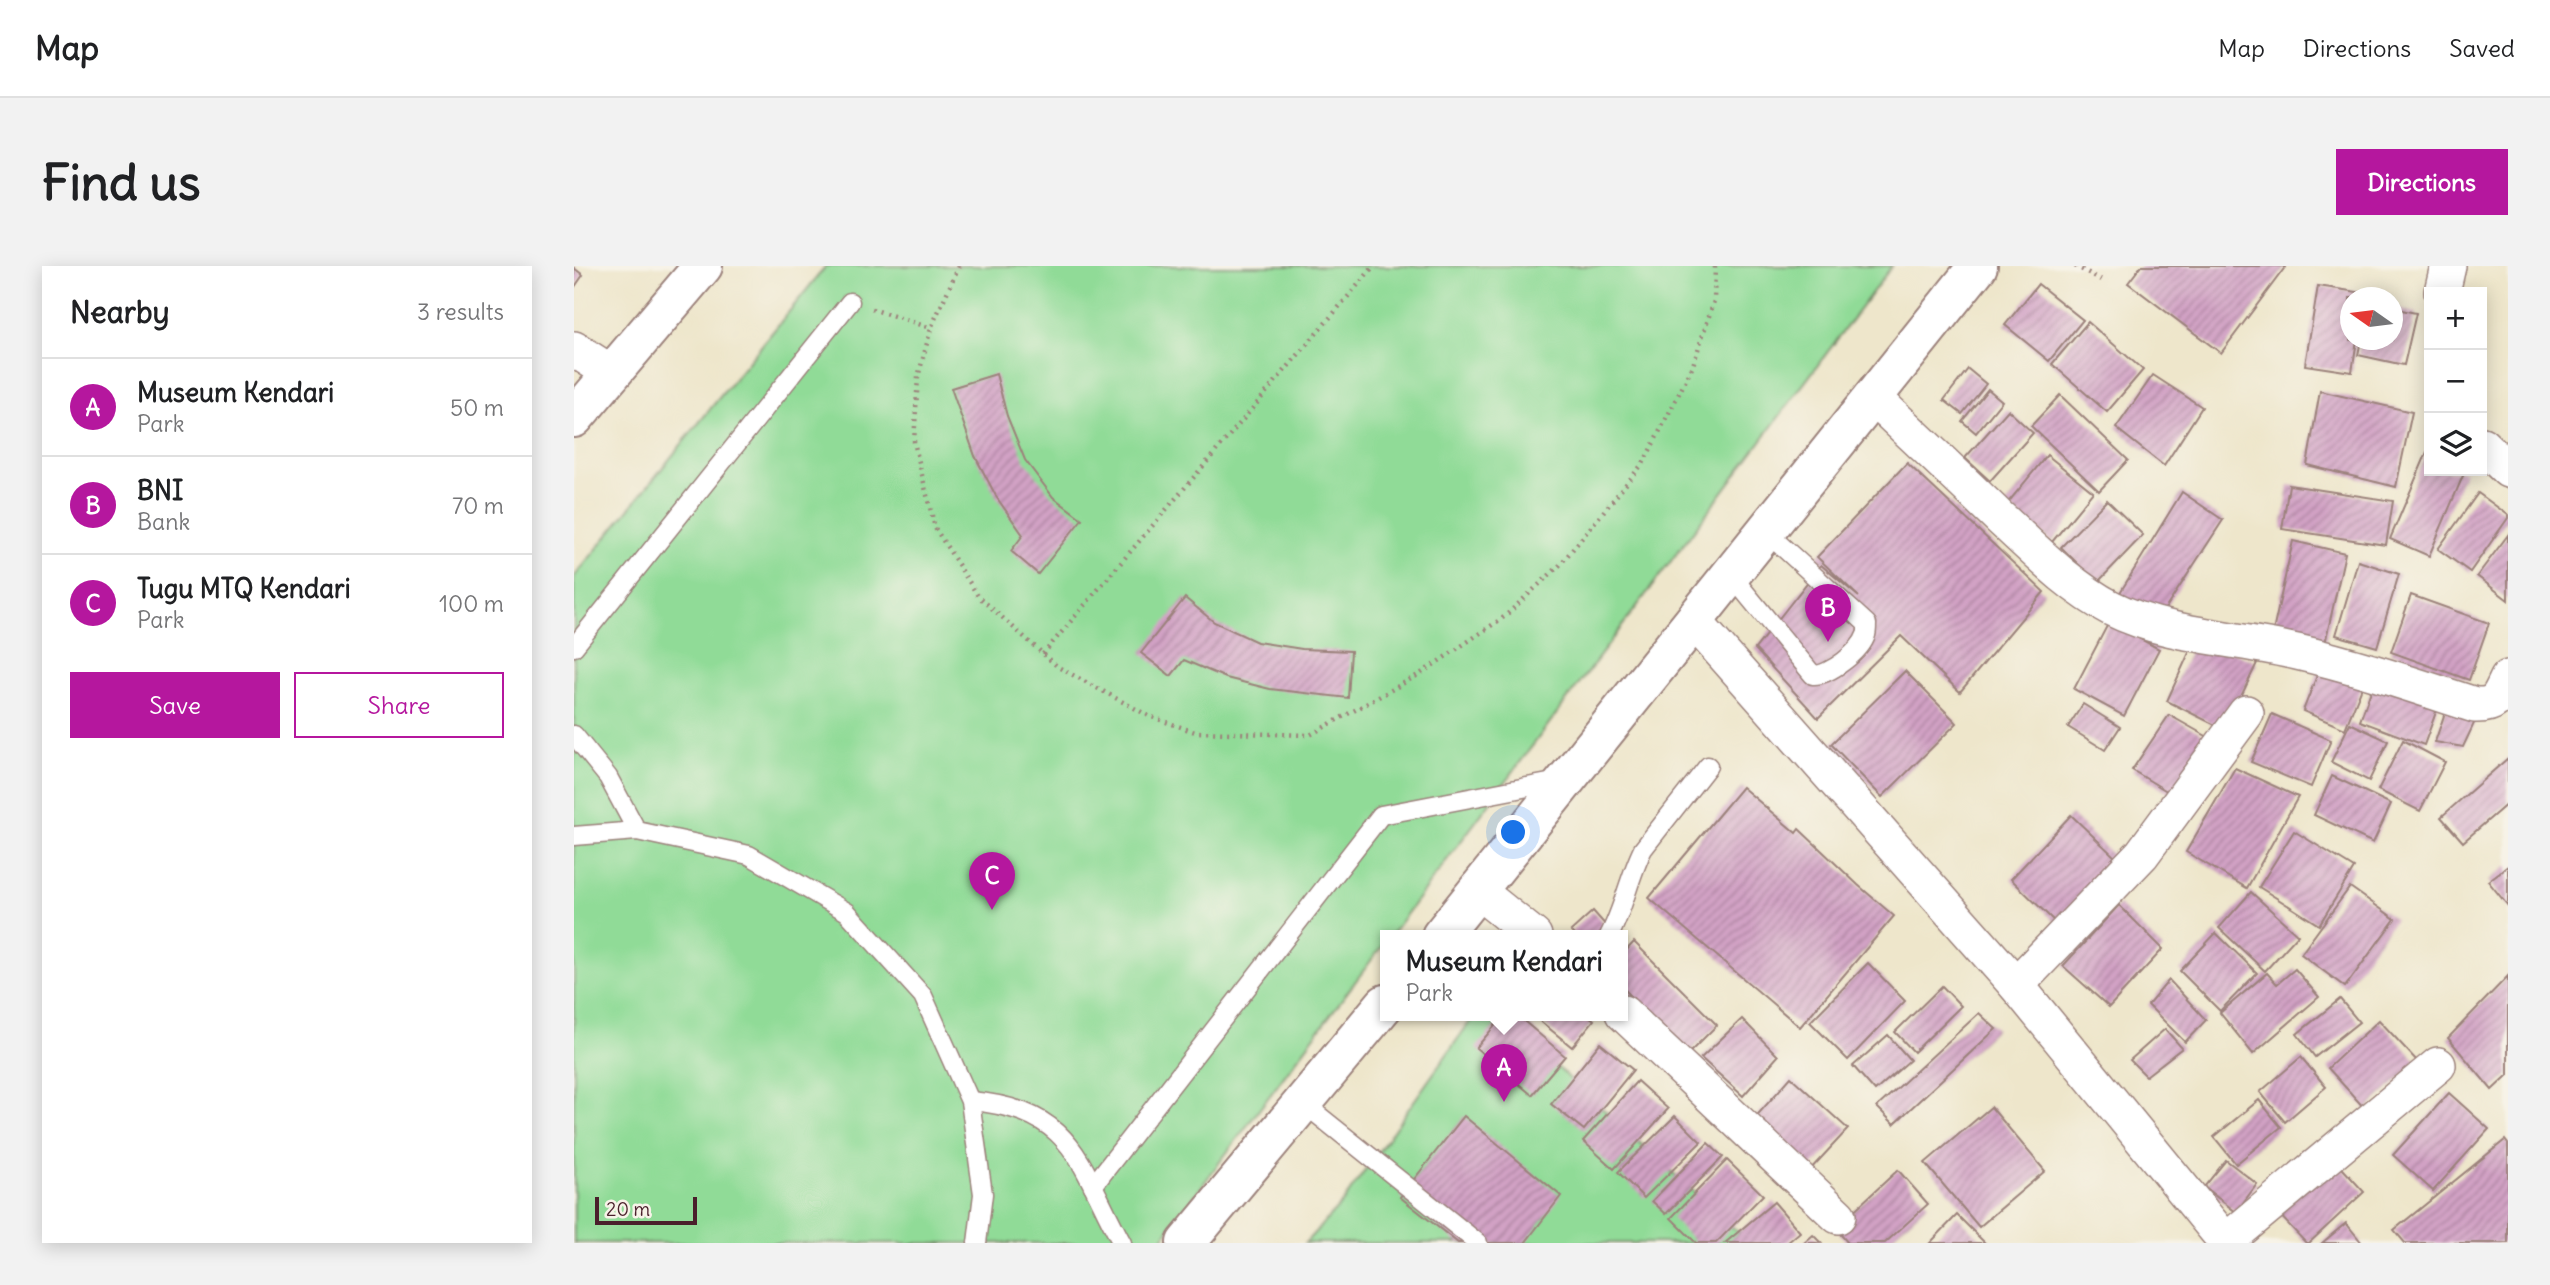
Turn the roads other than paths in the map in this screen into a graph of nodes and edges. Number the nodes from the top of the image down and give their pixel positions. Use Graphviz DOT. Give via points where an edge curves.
graph roads {
  1 [pos="1978,266"];
  2 [pos="2448,266"];
  3 [pos="701,267"];
  4 [pos="2443,287"];
  5 [pos="850,302"];
  6 [pos="574,348"];
  7 [pos="612,374"];
  8 [pos="1873,397"];
  9 [pos="574,418"];
  10 [pos="2487,450"];
  11 [pos="2508,470"];
  12 [pos="1765,531"];
  13 [pos="1730,574"];
  14 [pos="1693,620"];
  15 [pos="574,647"];
  16 [pos="2508,678"];
  17 [pos="2246,713"];
  18 [pos="574,735"];
  19 [pos="1708,766"];
  20 [pos="1567,780"];
  21 [pos="638,831"];
  22 [pos="574,836"];
  23 [pos="1478,891"];
  24 [pos="1446,930"];
  25 [pos="1527,930"];
  26 [pos="1612,930"];
  27 [pos="2016,985"];
  28 [pos="1380,1010"];
  29 [pos="1628,1018"];
  30 [pos="2438,1065"];
  31 [pos="970,1101"];
  32 [pos="1303,1103"];
  33 [pos="1093,1186"];
  34 [pos="1838,1216"];
  35 [pos="977,1243"];
  36 [pos="1122,1243"];
  37 [pos="1186,1243"];
  38 [pos="1478,1243"];
  39 [pos="2226,1243"];
  1 -- 8 [label="street"];
  2 -- 4 [label="street"];
  3 -- 7 [label="street"];
  5 -- 15 [label="lane"];
  6 -- 7 [label="street"];
  7 -- 9 [label="street"];
  8 -- 12 [label="street"];
  8 -- 16 [label="street" via="2037,552 2115,610 2198,634 2355,667 2475,705 2488,706 2498,698"];
  10 -- 11 [label="street"];
  12 -- 13 [label="street"];
  12 -- 13 [label="lane" via="1867,624 1867,635 1857,649 1829,673 1813,675"];
  13 -- 14 [label="street"];
  14 -- 20 [label="street"];
  14 -- 27 [label="street"];
  17 -- 27 [label="street" via="2142,854"];
  18 -- 21 [label="lane" via="608,777"];
  19 -- 26 [label="lane" via="1643,849"];
  20 -- 23 [label="street"];
  20 -- 33 [label="lane" via="1381,815"];
  21 -- 22 [label="lane"];
  21 -- 31 [label="lane" via="748,855 847,912 923,996"];
  23 -- 24 [label="street"];
  23 -- 25 [label="street"];
  27 -- 39 [label="street"];
  28 -- 32 [label="street"];
  29 -- 34 [label="street"];
  30 -- 39 [label="street"];
  31 -- 33 [label="lane" via="1011,1106 1047,1122 1080,1160"];
  31 -- 35 [label="lane" via="983,1194"];
  32 -- 37 [label="street"];
  32 -- 38 [label="lane"];
  33 -- 36 [label="lane"];
}
